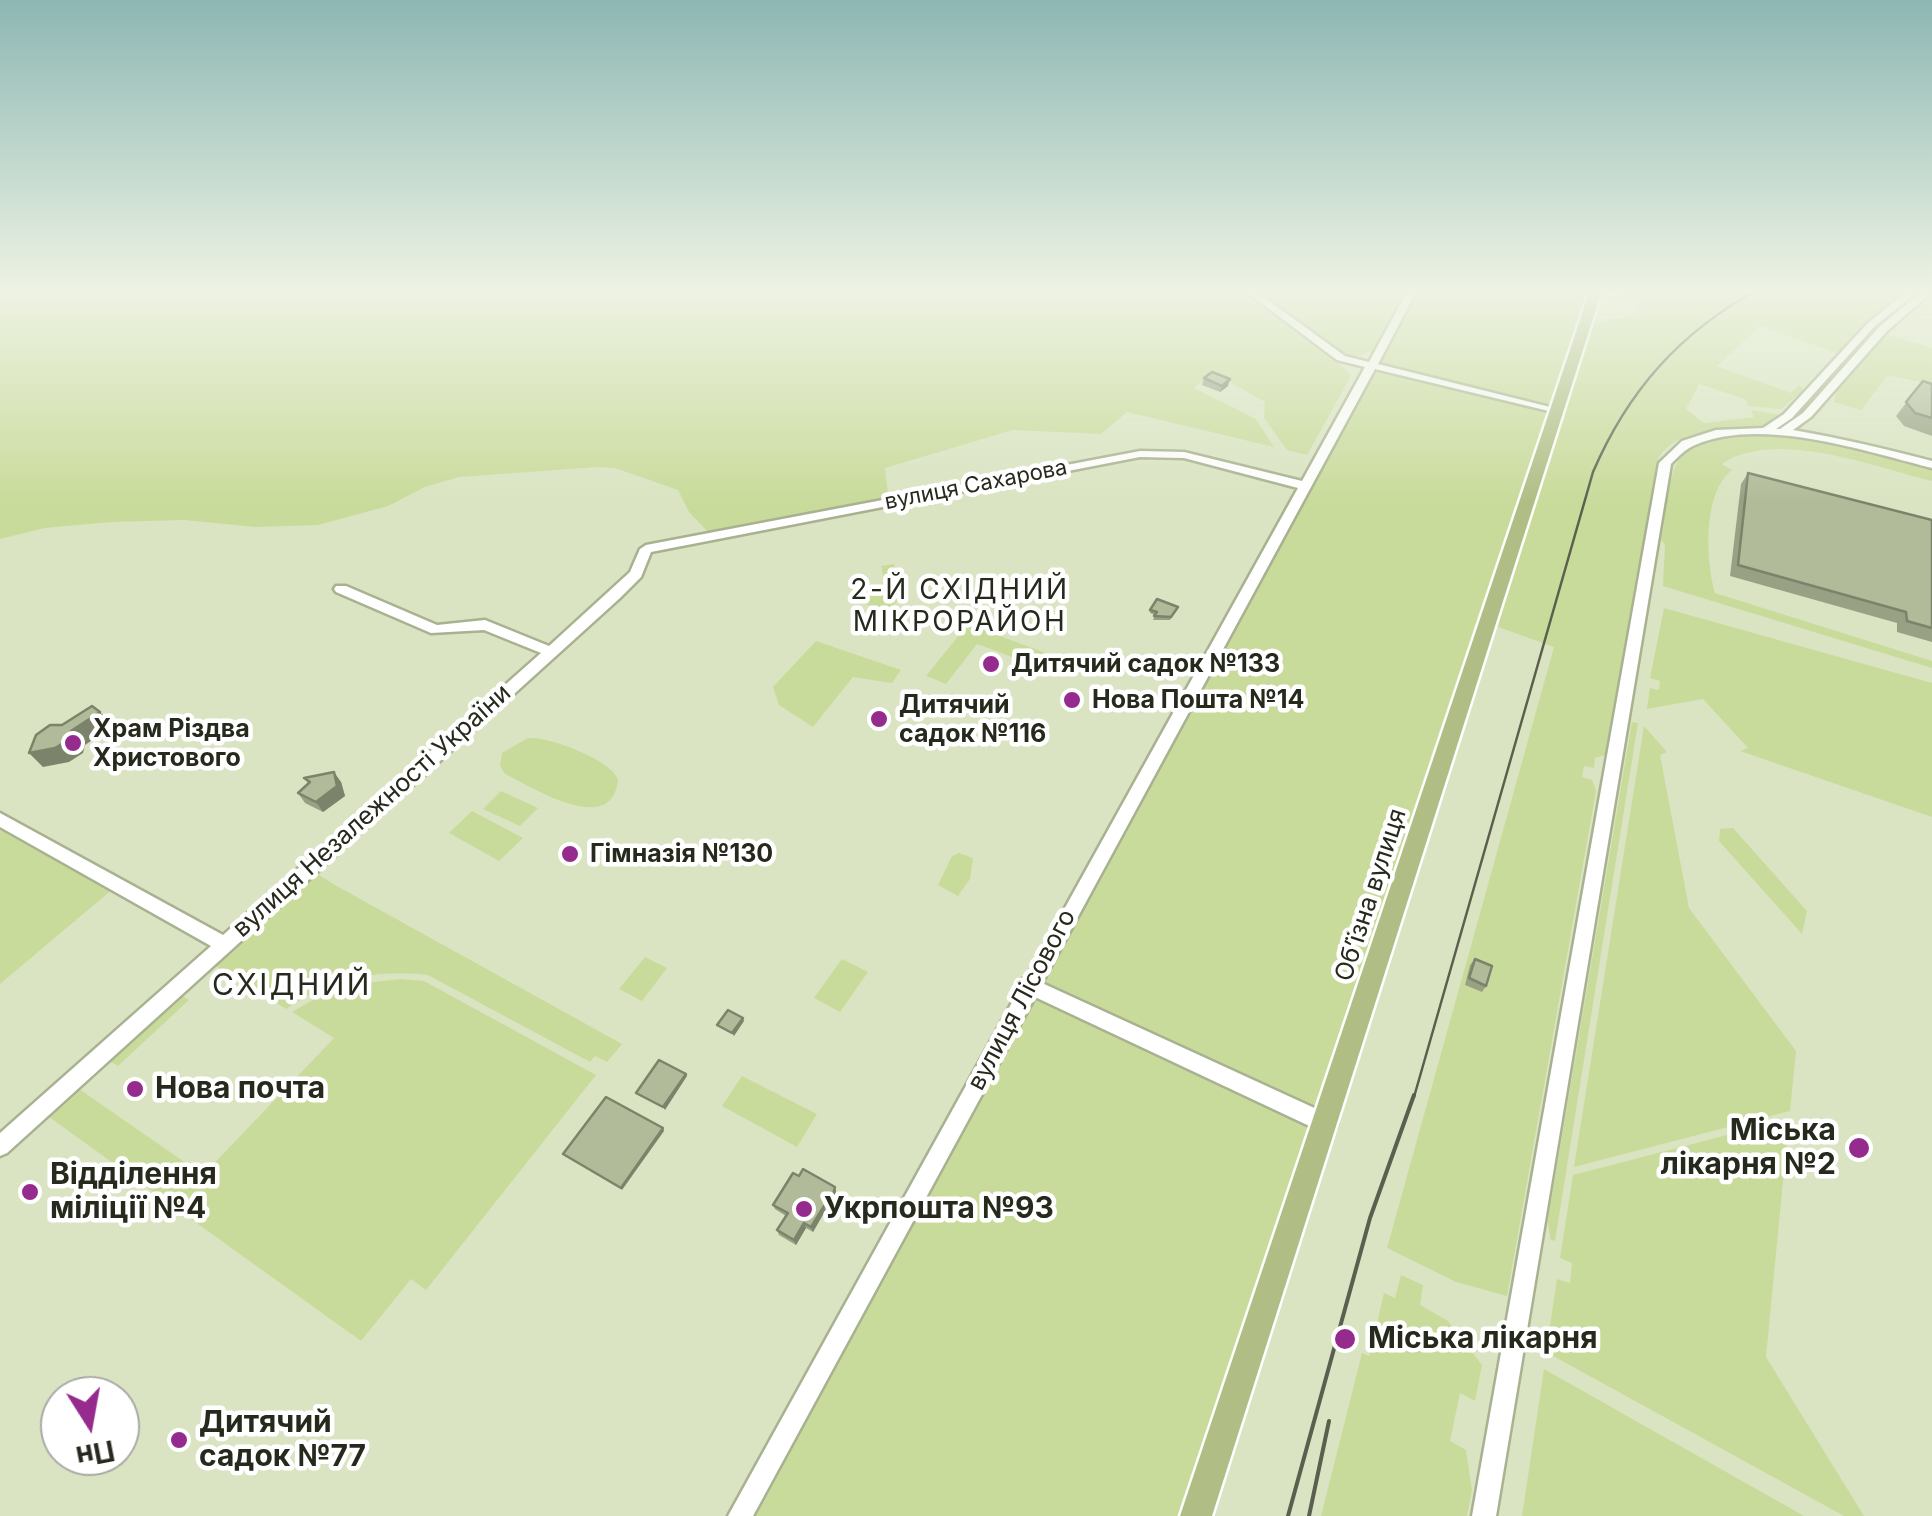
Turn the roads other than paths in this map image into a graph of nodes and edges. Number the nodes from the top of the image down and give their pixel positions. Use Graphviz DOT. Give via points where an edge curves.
graph roads {
  1 [pos="1357,361"];
  2 [pos="1377,361"];
  3 [pos="1573,361"];
  4 [pos="1843,361"];
  5 [pos="1850,361"];
  6 [pos="1374,367"];
  7 [pos="1557,410"];
  8 [pos="1807,415"];
  9 [pos="1776,431"];
  10 [pos="1835,440"];
  11 [pos="1932,465"];
  12 [pos="1306,486"];
  13 [pos="646,550"];
  14 [pos="340,589"];
  15 [pos="548,651"];
  16 [pos="0,819"];
  17 [pos="224,944"];
  18 [pos="1028,984"];
  19 [pos="1327,1124"];
  20 [pos="0,1146"];
  21 [pos="740,1516"];
  22 [pos="1196,1516"];
  23 [pos="1484,1516"];
  1 -- 6 [label="street"];
  2 -- 6 [label="street, вулиця Лісового"];
  3 -- 7 [label="main road, Обʼїзна вулиця"];
  4 -- 9 [label="street"];
  5 -- 8 [label="street"];
  6 -- 7 [label="street"];
  6 -- 12 [label="street, вулиця Лісового"];
  7 -- 19 [label="main road, Обʼїзна вулиця"];
  8 -- 9 [label="street"];
  8 -- 10 [label="street" via="1814,428"];
  9 -- 10 [label="street"];
  9 -- 23 [label="street" via="1694,441 1665,463"];
  10 -- 11 [label="street"];
  12 -- 13 [label="street, вулиця Сахарова" via="1184,455 1140,454"];
  12 -- 18 [label="street, вулиця Лісового"];
  13 -- 15 [label="street, вулиця Незалежності України" via="636,574"];
  14 -- 15 [label="street" via="436,630 486,626"];
  15 -- 17 [label="street, вулиця Незалежності України"];
  16 -- 17 [label="street"];
  17 -- 20 [label="street, вулиця Незалежності України"];
  18 -- 19 [label="street"];
  18 -- 21 [label="street, вулиця Лісового"];
  19 -- 22 [label="main road, Обʼїзна вулиця"];
}
